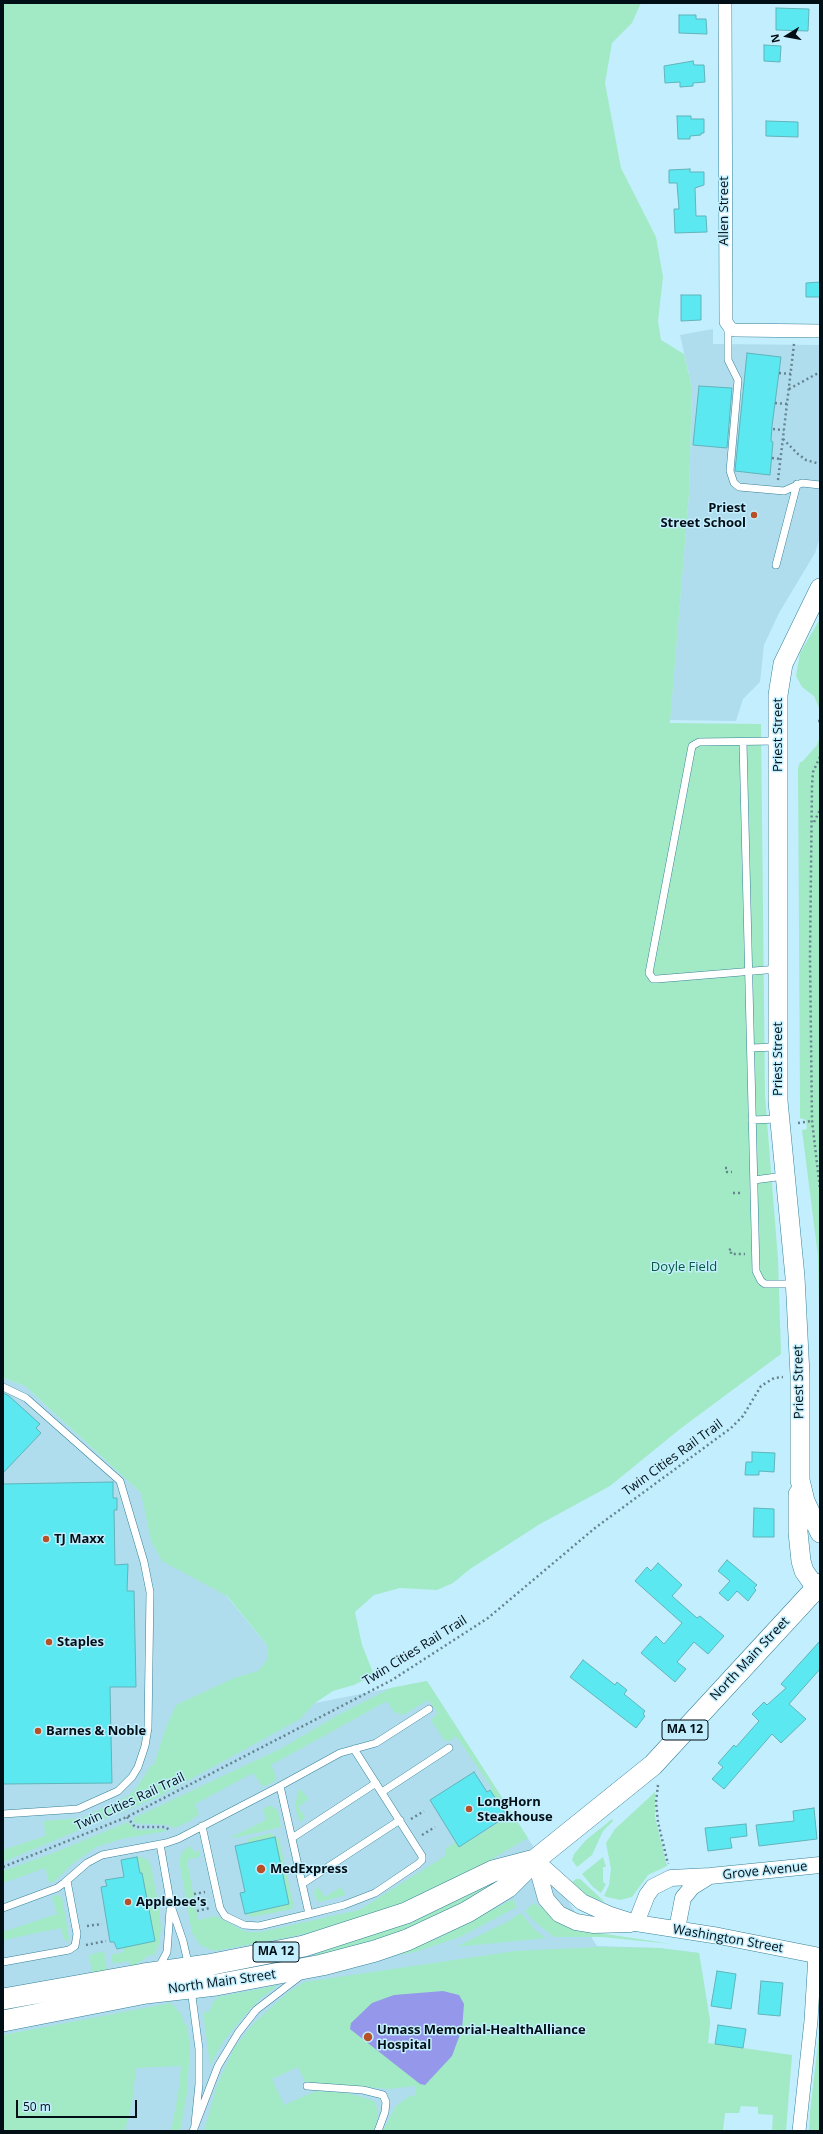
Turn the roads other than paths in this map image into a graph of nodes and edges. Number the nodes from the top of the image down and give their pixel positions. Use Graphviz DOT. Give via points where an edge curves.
graph roads {
  1 [pos="725,3"];
  2 [pos="728,326"];
  3 [pos="820,331"];
  4 [pos="797,484"];
  5 [pos="820,485"];
  6 [pos="776,566"];
  7 [pos="820,588"];
  8 [pos="778,741"];
  9 [pos="743,742"];
  10 [pos="778,969"];
  11 [pos="748,971"];
  12 [pos="778,1047"];
  13 [pos="750,1048"];
  14 [pos="780,1119"];
  15 [pos="752,1120"];
  16 [pos="785,1176"];
  17 [pos="754,1180"];
  18 [pos="796,1284"];
  19 [pos="3,1387"];
  20 [pos="800,1480"];
  21 [pos="820,1533"];
  22 [pos="818,1586"];
  23 [pos="429,1709"];
  24 [pos="449,1748"];
  25 [pos="354,1749"];
  26 [pos="376,1783"];
  27 [pos="280,1786"];
  28 [pos="382,1792"];
  29 [pos="3,1814"];
  30 [pos="402,1822"];
  31 [pos="202,1826"];
  32 [pos="292,1838"];
  33 [pos="160,1844"];
  34 [pos="535,1860"];
  35 [pos="820,1865"];
  36 [pos="710,1876"];
  37 [pos="67,1881"];
  38 [pos="302,1884"];
  39 [pos="170,1906"];
  40 [pos="3,1908"];
  41 [pos="309,1914"];
  42 [pos="636,1923"];
  43 [pos="677,1929"];
  44 [pos="818,1955"];
  45 [pos="3,1962"];
  46 [pos="322,1965"];
  47 [pos="152,1973"];
  48 [pos="190,1978"];
  49 [pos="3,1999"];
  50 [pos="3,2021"];
  51 [pos="307,2086"];
  52 [pos="194,2128"];
  53 [pos="378,2131"];
  54 [pos="799,2131"];
  1 -- 2 [label="street, Allen Street" via="725,317"];
  2 -- 3 [label="street" via="735,330"];
  2 -- 4 [label="lane" via="728,360 738,380 731,477 739,487 777,491 788,490"];
  4 -- 5 [label="lane"];
  4 -- 6 [label="lane"];
  7 -- 8 [label="main road, Priest Street" via="783,664 778,695"];
  8 -- 9 [label="lane"];
  8 -- 10 [label="main road, Priest Street"];
  9 -- 11 [label="lane"];
  9 -- 11 [label="lane" via="699,742 692,746 648,973 650,977 657,979"];
  10 -- 11 [label="lane"];
  10 -- 12 [label="main road, Priest Street"];
  11 -- 13 [label="lane"];
  12 -- 13 [label="lane"];
  12 -- 14 [label="main road, Priest Street"];
  13 -- 15 [label="lane"];
  14 -- 15 [label="lane"];
  14 -- 16 [label="main road, Priest Street"];
  15 -- 17 [label="lane"];
  16 -- 17 [label="lane"];
  16 -- 18 [label="main road, Priest Street"];
  17 -- 18 [label="lane" via="758,1276 765,1284"];
  18 -- 20 [label="main road, Priest Street" via="800,1375"];
  19 -- 29 [label="lane" via="26,1398 120,1481 148,1578 150,1639 148,1728 138,1767 124,1786 78,1809"];
  20 -- 21 [label="main road, Priest Street" via="808,1512"];
  20 -- 22 [label="main road" via="797,1510 799,1552 804,1571"];
  22 -- 34 [label="main road, North Main Street / MA 12" via="653,1765"];
  23 -- 25 [label="lane" via="376,1743"];
  24 -- 28 [label="lane"];
  25 -- 26 [label="lane"];
  25 -- 27 [label="lane" via="340,1753"];
  26 -- 28 [label="lane"];
  26 -- 32 [label="lane"];
  27 -- 31 [label="lane"];
  27 -- 32 [label="lane"];
  28 -- 30 [label="lane"];
  30 -- 38 [label="lane"];
  30 -- 41 [label="lane" via="422,1856 418,1864 362,1899"];
  31 -- 33 [label="lane"];
  31 -- 41 [label="lane" via="220,1908 225,1916 253,1927"];
  32 -- 38 [label="lane"];
  33 -- 37 [label="lane" via="102,1855 86,1863"];
  33 -- 39 [label="lane"];
  34 -- 42 [label="street, Washington Street" via="582,1902"];
  34 -- 42 [label="street, Washington Street" via="546,1900 559,1914 576,1922 594,1925"];
  34 -- 46 [label="main road, North Main Street / MA 12" via="508,1887 467,1912 407,1940"];
  34 -- 48 [label="main road, North Main Street / MA 12" via="493,1871 406,1913 337,1937"];
  35 -- 36 [label="street, Grove Avenue"];
  36 -- 42 [label="street, Grove Avenue" via="671,1878 661,1882 647,1895"];
  36 -- 43 [label="street, Grove Avenue" via="692,1887 683,1898"];
  37 -- 40 [label="lane" via="51,1891"];
  37 -- 45 [label="lane" via="78,1940 75,1947"];
  38 -- 41 [label="lane"];
  39 -- 47 [label="lane" via="167,1952 163,1962"];
  39 -- 48 [label="lane" via="183,1941"];
  42 -- 43 [label="street, Washington Street"];
  43 -- 44 [label="street, Washington Street"];
  44 -- 54 [label="street"];
  46 -- 48 [label="main road, North Main Street / MA 12" via="252,1979"];
  46 -- 52 [label="lane" via="295,1979 256,2010 218,2066"];
  47 -- 48 [label="main road, North Main Street / MA 12"];
  47 -- 49 [label="main road, North Main Street / MA 12"];
  48 -- 50 [label="main road, North Main Street / MA 12" via="146,1993"];
  48 -- 52 [label="lane" via="200,2050"];
  51 -- 53 [label="lane" via="356,2089 383,2095 386,2102 385,2112"];
}
